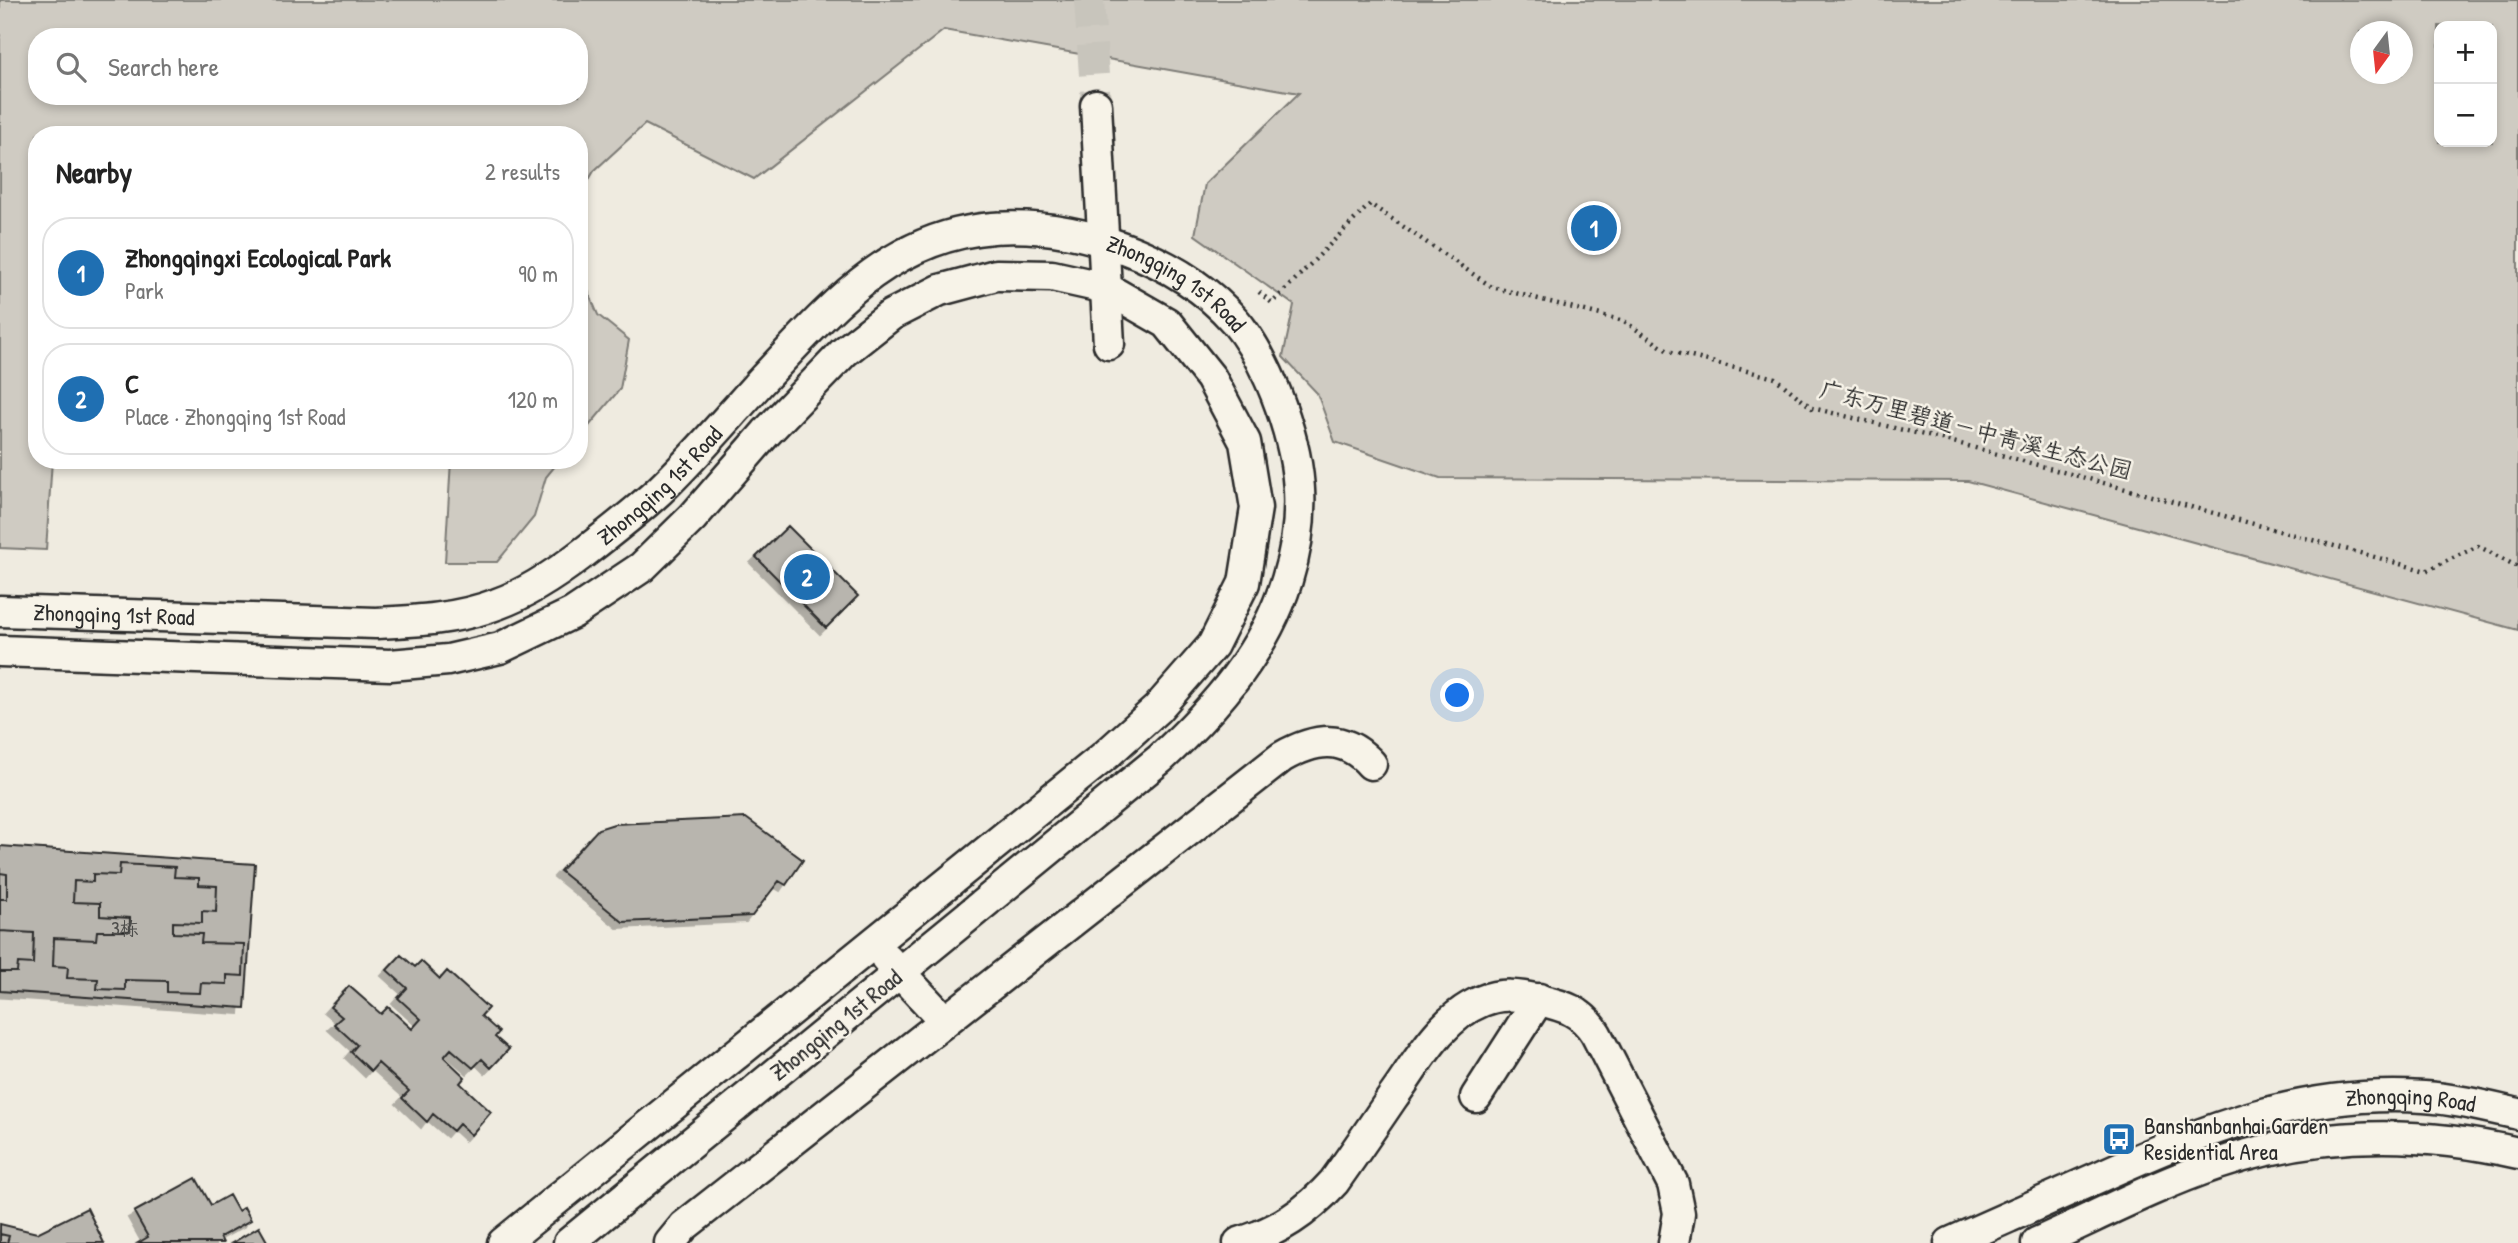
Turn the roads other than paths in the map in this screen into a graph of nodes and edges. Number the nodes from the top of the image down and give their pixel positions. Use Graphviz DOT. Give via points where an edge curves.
graph roads {
  1 [pos="1096,105"];
  2 [pos="1103,240"];
  3 [pos="1106,288"];
  4 [pos="1109,344"];
  5 [pos="0,611"];
  6 [pos="0,651"];
  7 [pos="1371,764"];
  8 [pos="873,943"];
  9 [pos="899,973"];
  10 [pos="1539,999"];
  11 [pos="945,1021"];
  12 [pos="1476,1097"];
  13 [pos="2518,1114"];
  14 [pos="2518,1153"];
  15 [pos="684,1237"];
  16 [pos="503,1243"];
  17 [pos="569,1243"];
  18 [pos="1239,1243"];
  19 [pos="1674,1243"];
  20 [pos="1950,1243"];
  21 [pos="2037,1243"];
  1 -- 2 [label="street"];
  2 -- 3 [label="street"];
  2 -- 5 [label="street, Zhongqing 1st Road" via="1049,230 994,228 943,236 896,258 849,290 660,490 551,577 497,604 437,620 376,623"];
  2 -- 9 [label="street, Zhongqing 1st Road" via="1152,260 1200,289 1235,322 1265,368 1292,439 1299,481 1298,530 1287,582 1262,638 1210,711 1133,782"];
  3 -- 4 [label="street"];
  3 -- 6 [label="street, Zhongqing 1st Road" via="1052,276 996,275 940,290 891,315 844,352 642,567 573,613 500,648 448,660 390,665"];
  3 -- 8 [label="street, Zhongqing 1st Road" via="1167,323 1211,378 1245,442 1256,508 1244,583 1213,645 1157,709"];
  7 -- 11 [label="street" via="1359,751 1328,741 1282,757"];
  8 -- 9 [label="street"];
  8 -- 16 [label="street, Zhongqing 1st Road"];
  9 -- 11 [label="street"];
  9 -- 17 [label="street, Zhongqing 1st Road"];
  10 -- 12 [label="street"];
  10 -- 18 [label="street" via="1503,995 1479,1002 1457,1016 1430,1044 1322,1196 1294,1220"];
  10 -- 19 [label="street" via="1579,1013 1596,1034 1673,1184 1679,1213"];
  11 -- 15 [label="street"];
  13 -- 20 [label="street, Zhongqing Road" via="2452,1100 2387,1096 2272,1111 2173,1144"];
  14 -- 21 [label="street, Zhongqing Road" via="2394,1136 2295,1144 2183,1177"];
}
